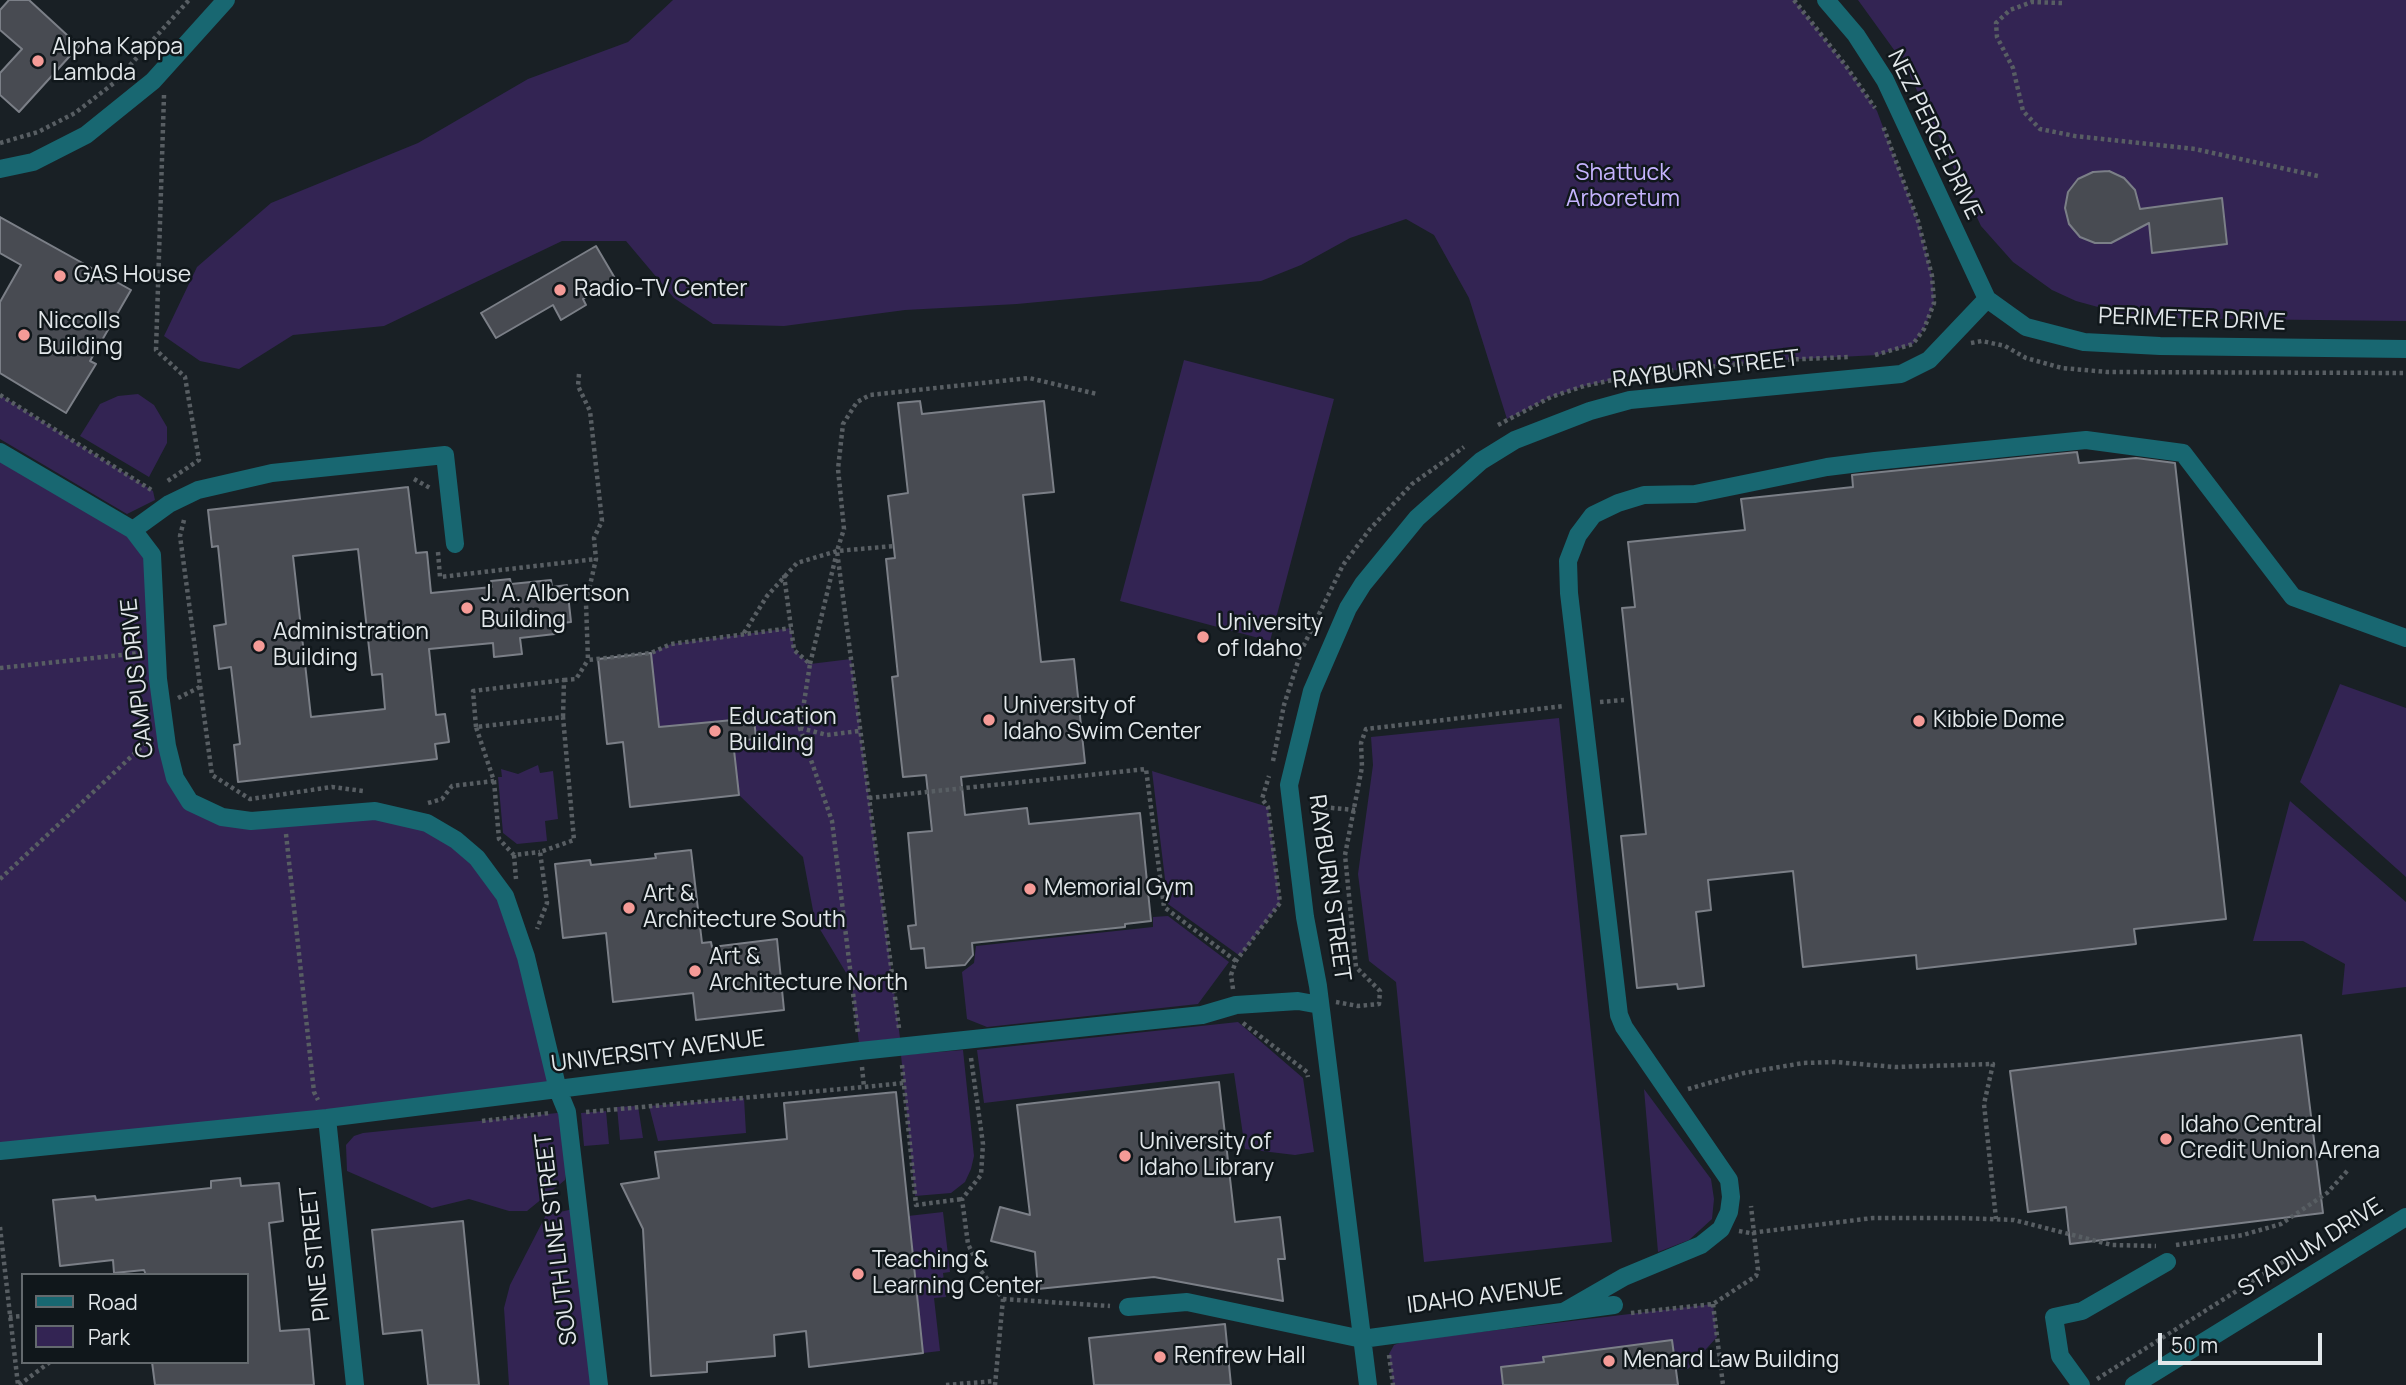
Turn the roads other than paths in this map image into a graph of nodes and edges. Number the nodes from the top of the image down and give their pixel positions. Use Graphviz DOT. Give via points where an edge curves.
graph roads {
  1 [pos="226,0"];
  2 [pos="1826,0"];
  3 [pos="0,169"];
  4 [pos="1987,299"];
  5 [pos="2406,349"];
  6 [pos="0,452"];
  7 [pos="133,530"];
  8 [pos="455,544"];
  9 [pos="2406,638"];
  10 [pos="1320,1004"];
  11 [pos="558,1090"];
  12 [pos="327,1118"];
  13 [pos="0,1151"];
  14 [pos="2406,1217"];
  15 [pos="2168,1251"];
  16 [pos="1614,1306"];
  17 [pos="1128,1307"];
  18 [pos="1565,1311"];
  19 [pos="1362,1339"];
  20 [pos="355,1385"];
  21 [pos="599,1385"];
  22 [pos="1368,1385"];
  23 [pos="2081,1385"];
  24 [pos="2134,1385"];
  1 -- 3 [label="street" via="153,80 86,135 33,162"];
  2 -- 4 [label="street, NEZ PERCE DRIVE" via="1885,80"];
  4 -- 5 [label="street, PERIMETER DRIVE" via="2026,327 2084,342"];
  4 -- 10 [label="street, RAYBURN STREET" via="1929,360 1911,370 1630,400 1590,411 1504,447 1446,489 1417,517 1348,608 1312,691 1289,785"];
  6 -- 7 [label="street, CAMPUS DRIVE"];
  7 -- 8 [label="street" via="198,490 272,473 445,455"];
  7 -- 11 [label="street, CAMPUS DRIVE" via="152,555 164,726 175,778 190,802 222,817 251,821 375,811 427,823 456,839 506,896 526,957"];
  9 -- 18 [label="street" via="2293,597 2183,453 2086,440 1827,467 1695,494 1644,495 1593,516 1568,561 1619,1015 1729,1180 1729,1212 1721,1229 1701,1245 1624,1277"];
  10 -- 11 [label="street, UNIVERSITY AVENUE" via="1236,1005 1202,1016 900,1043"];
  10 -- 19 [label="street, RAYBURN STREET"];
  11 -- 12 [label="street, UNIVERSITY AVENUE"];
  11 -- 21 [label="street, SOUTH LINE STREET" via="567,1112"];
  12 -- 13 [label="street, UNIVERSITY AVENUE"];
  12 -- 20 [label="street, PINE STREET"];
  14 -- 24 [label="street, STADIUM DRIVE"];
  15 -- 23 [label="street" via="2082,1311 2054,1317 2060,1356"];
  16 -- 18 [label="street, IDAHO AVENUE"];
  17 -- 19 [label="street" via="1187,1301"];
  18 -- 19 [label="street, IDAHO AVENUE"];
  19 -- 22 [label="street, RAYBURN STREET"];
}
